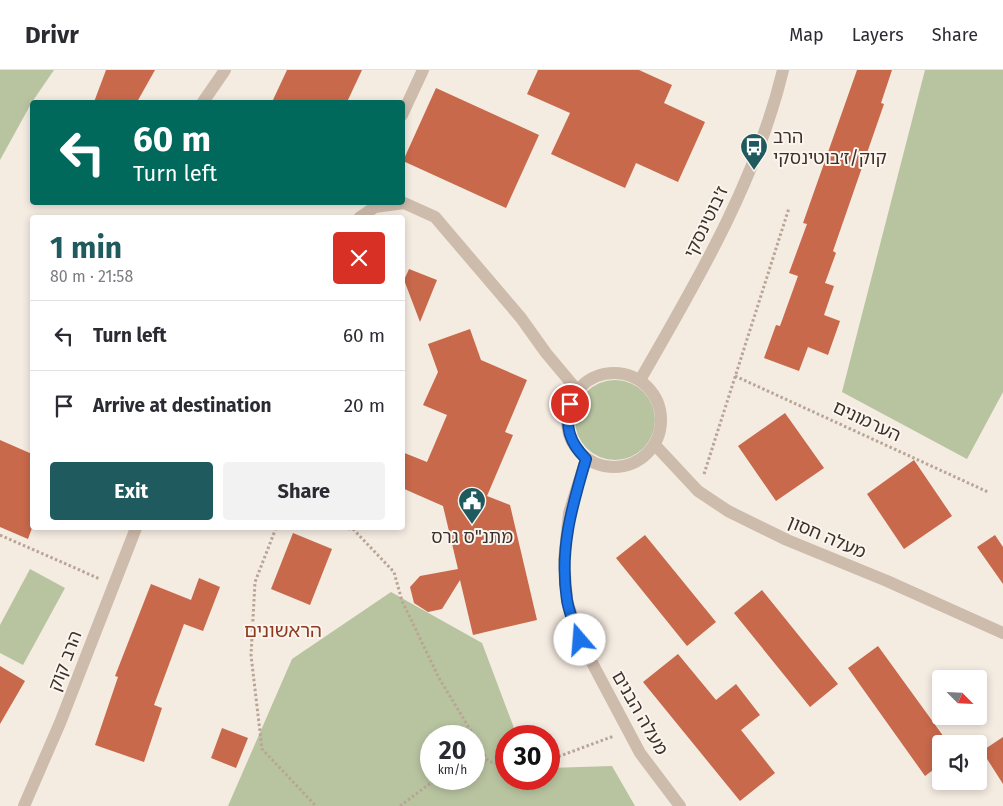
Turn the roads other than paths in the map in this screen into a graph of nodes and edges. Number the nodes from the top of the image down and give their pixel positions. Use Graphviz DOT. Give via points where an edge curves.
graph roads {
  1 [pos="225,70"];
  2 [pos="423,70"];
  3 [pos="783,70"];
  4 [pos="204,100"];
  5 [pos="405,109"];
  6 [pos="405,204"];
  7 [pos="375,205"];
  8 [pos="363,215"];
  9 [pos="640,380"];
  10 [pos="577,390"];
  11 [pos="655,445"];
  12 [pos="586,459"];
  13 [pos="135,530"];
  14 [pos="1003,633"];
  15 [pos="24,806"];
  16 [pos="680,806"];
  1 -- 4 [label="street"];
  2 -- 5 [label="street"];
  3 -- 9 [label="street, ז'בוטינסקי" via="774,108 751,170 699,277"];
  6 -- 10 [label="street" via="435,217"];
  7 -- 8 [label="street"];
  9 -- 10 [label="street" via="613,372 600,375"];
  9 -- 11 [label="street" via="651,390 662,416 661,431"];
  10 -- 12 [label="street" via="568,411 568,434"];
  11 -- 12 [label="street" via="645,457 631,465 600,466"];
  11 -- 14 [label="street, מעלה חסון" via="698,491 728,511 787,540"];
  12 -- 16 [label="street, מעלה הבנים" via="569,513 564,560 567,601 580,640 640,753"];
  13 -- 15 [label="street, הרב קוק"];
}
